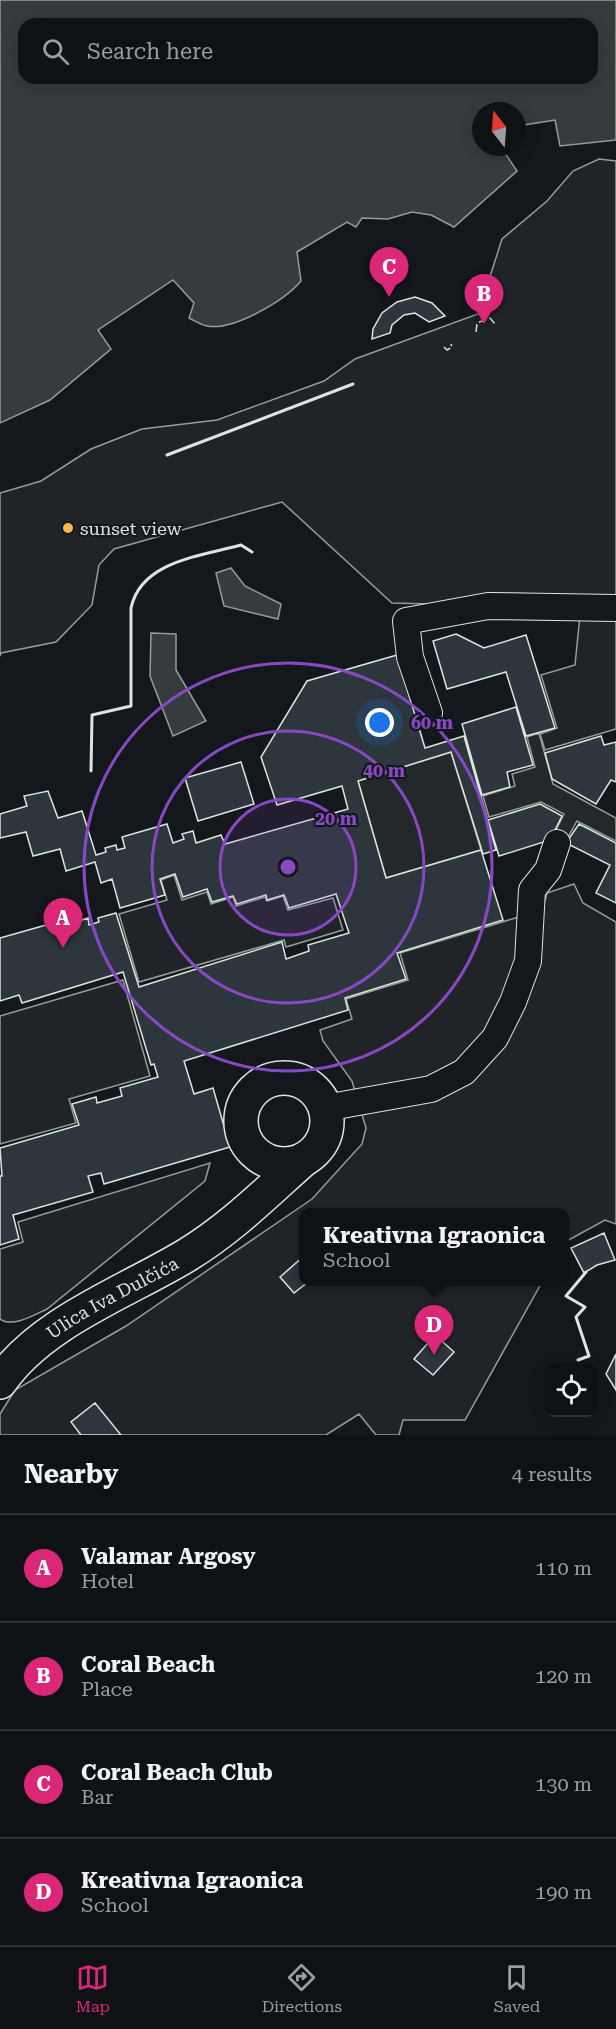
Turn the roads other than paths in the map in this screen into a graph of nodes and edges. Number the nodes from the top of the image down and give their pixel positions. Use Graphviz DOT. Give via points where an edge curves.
graph roads {
  1 [pos="616,608"];
  2 [pos="429,713"];
  3 [pos="557,843"];
  4 [pos="325,1108"];
  5 [pos="250,1146"];
  6 [pos="303,1160"];
  7 [pos="234,1221"];
  8 [pos="5,1365"];
  1 -- 2 [label="lane" via="488,606 406,621 410,657"];
  3 -- 4 [label="lane" via="548,870 532,890 528,961 495,1038 464,1072 431,1089"];
  4 -- 5 [label="main road" via="308,1085 294,1079 265,1083 245,1104 243,1133"];
  4 -- 6 [label="main road" via="327,1127 323,1140"];
  5 -- 6 [label="main road" via="274,1163"];
  5 -- 7 [label="main road, Ulica Iva Dulčića" via="249,1194"];
  6 -- 7 [label="main road, Ulica Iva Dulčića"];
  7 -- 8 [label="main road, Ulica Iva Dulčića" via="189,1254 43,1338"];
}
